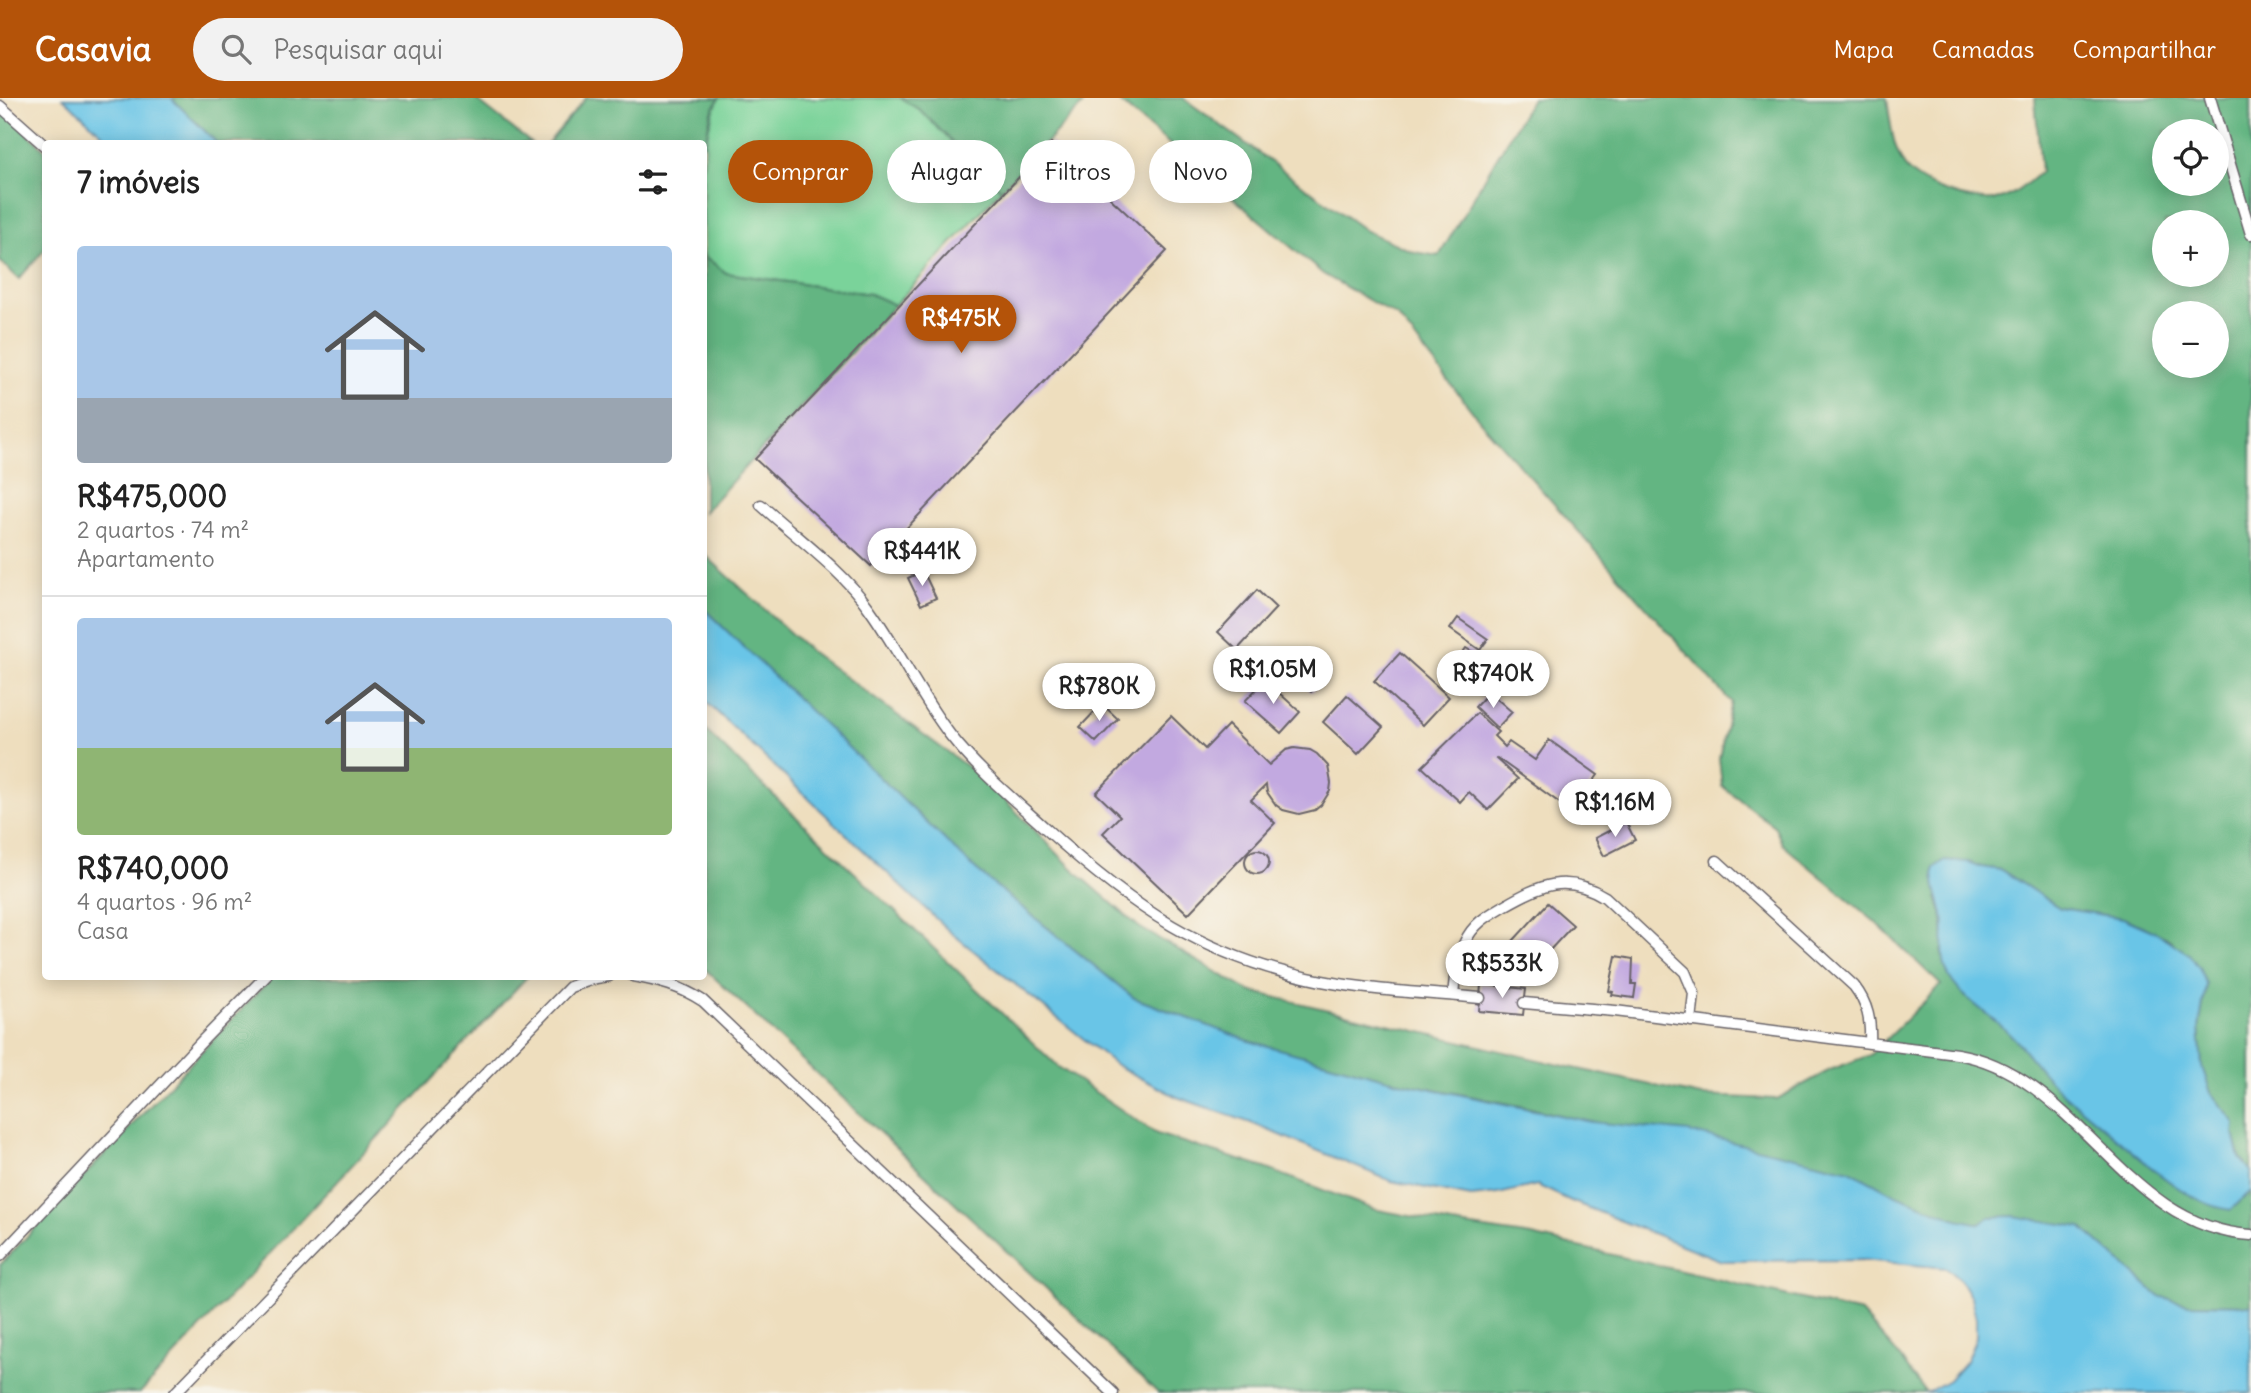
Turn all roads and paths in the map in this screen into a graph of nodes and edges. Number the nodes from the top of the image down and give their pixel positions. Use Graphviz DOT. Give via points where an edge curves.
graph roads {
  1 [pos="2210,98"];
  2 [pos="0,106"];
  3 [pos="42,143"];
  4 [pos="2251,234"];
  5 [pos="761,505"];
  6 [pos="1717,861"];
  7 [pos="262,980"];
  8 [pos="590,980"];
  9 [pos="656,980"];
  10 [pos="1453,995"];
  11 [pos="1480,998"];
  12 [pos="1524,1003"];
  13 [pos="1691,1021"];
  14 [pos="1870,1043"];
  15 [pos="2251,1235"];
  16 [pos="0,1256"];
  17 [pos="175,1393"];
  18 [pos="1112,1393"];
  1 -- 4 [label="lane"];
  2 -- 3 [label="lane"];
  5 -- 10 [label="lane" via="860,596 939,719 976,765 1132,902 1210,946 1266,968 1335,983"];
  6 -- 14 [label="lane" via="1854,986 1869,1015"];
  7 -- 16 [label="lane"];
  8 -- 17 [label="lane" via="570,987"];
  9 -- 18 [label="lane" via="687,990 703,1001"];
  10 -- 11 [label="lane"];
  10 -- 13 [label="lane" via="1459,957 1482,919 1532,890 1572,884 1605,897 1685,972 1694,993"];
  12 -- 13 [label="lane"];
  13 -- 14 [label="lane"];
  14 -- 15 [label="lane" via="1965,1055 2002,1066 2029,1083 2161,1203 2211,1228"];
}
